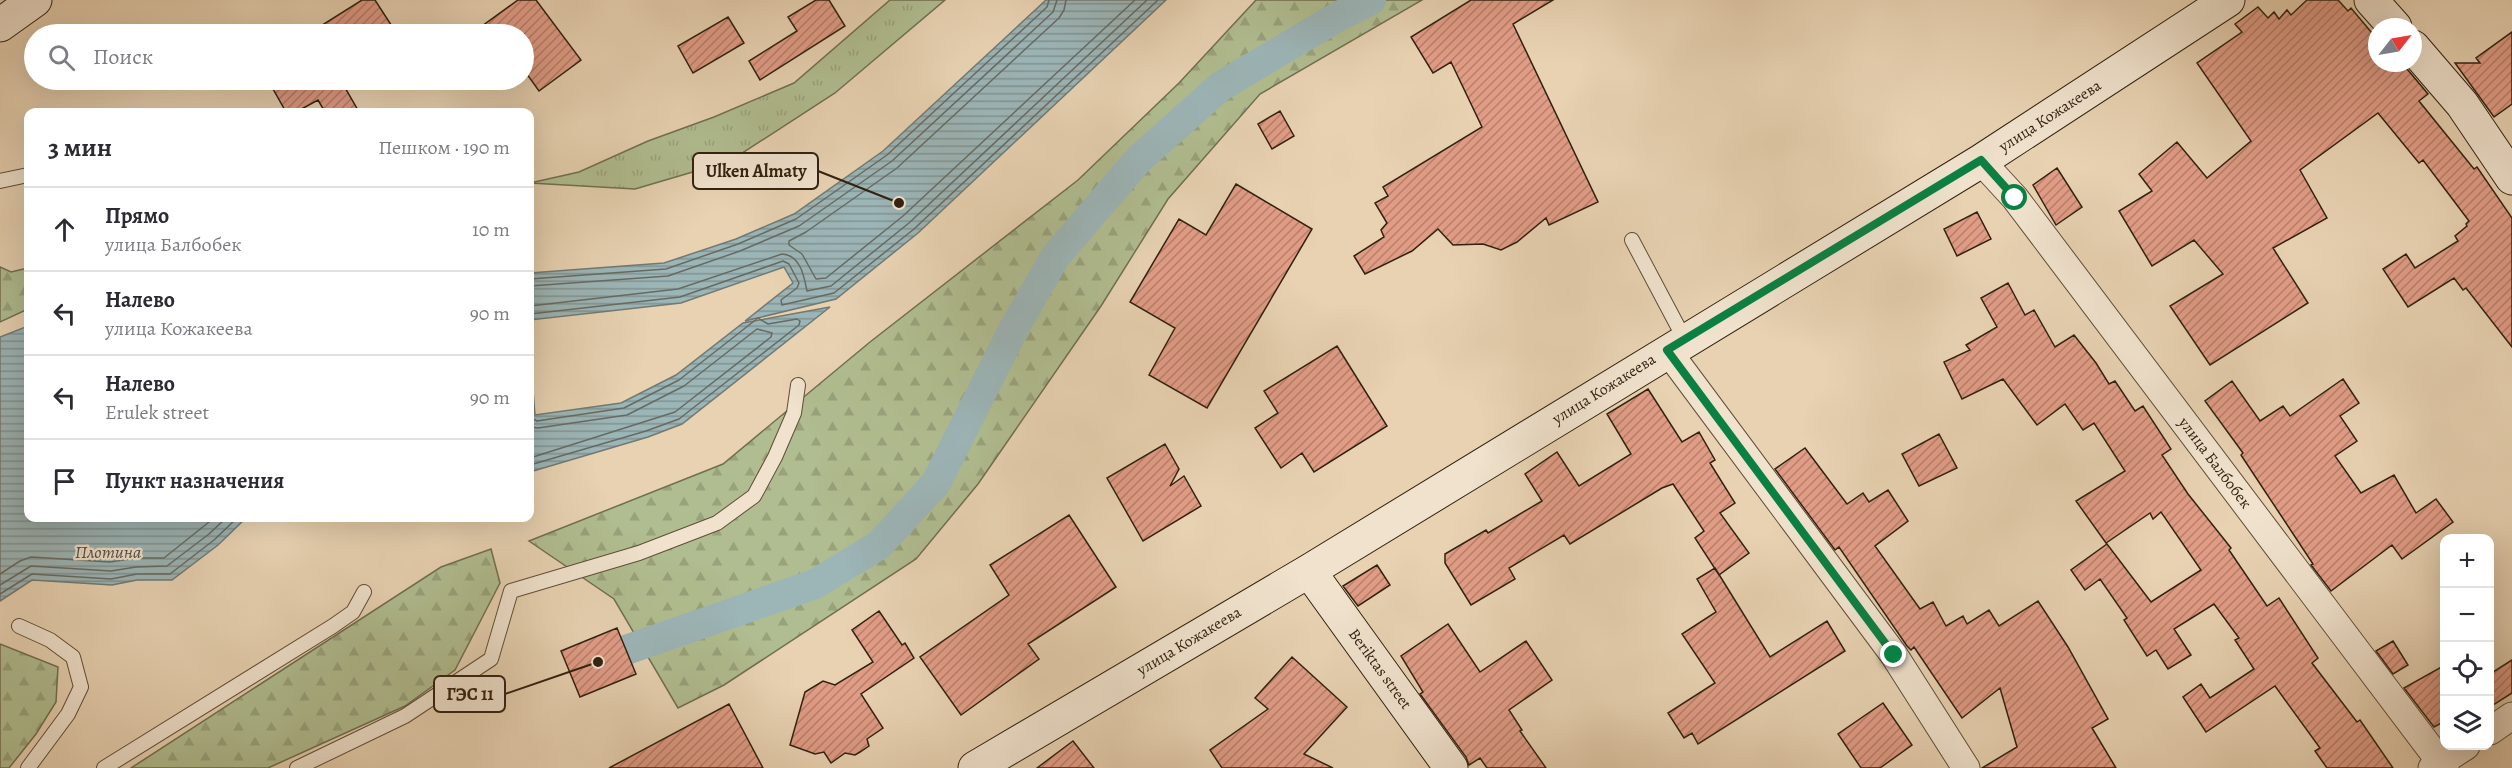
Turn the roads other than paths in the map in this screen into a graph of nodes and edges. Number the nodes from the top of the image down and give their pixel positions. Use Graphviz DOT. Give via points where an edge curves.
graph roads {
  1 [pos="35,0"];
  2 [pos="2228,0"];
  3 [pos="2371,0"];
  4 [pos="2387,18"];
  5 [pos="0,25"];
  6 [pos="2422,57"];
  7 [pos="1981,160"];
  8 [pos="24,176"];
  9 [pos="2512,178"];
  10 [pos="0,181"];
  11 [pos="1632,240"];
  12 [pos="1676,345"];
  13 [pos="798,385"];
  14 [pos="1309,571"];
  15 [pos="364,592"];
  16 [pos="19,626"];
  17 [pos="2512,716"];
  18 [pos="2494,727"];
  19 [pos="2461,750"];
  20 [pos="2439,766"];
  21 [pos="28,768"];
  22 [pos="104,768"];
  23 [pos="297,768"];
  24 [pos="975,768"];
  25 [pos="1451,768"];
  26 [pos="1966,768"];
  1 -- 5 [label="street"];
  2 -- 7 [label="street, улица Кожакеева"];
  3 -- 4 [label="street"];
  6 -- 9 [label="street" via="2462,104"];
  7 -- 12 [label="street, улица Кожакеева"];
  7 -- 20 [label="street, улица Балбобек" via="2015,198"];
  8 -- 10 [label="lane"];
  11 -- 12 [label="lane"];
  12 -- 14 [label="street, улица Кожакеева"];
  12 -- 26 [label="street" via="1894,655"];
  13 -- 23 [label="lane" via="794,413 754,496 717,523 639,553 511,591 491,659 405,716"];
  14 -- 24 [label="street, улица Кожакеева"];
  14 -- 25 [label="street, Beriktas street"];
  15 -- 22 [label="lane" via="353,612 333,626"];
  16 -- 21 [label="lane" via="50,640 73,657 81,687 68,714"];
  17 -- 18 [label="street"];
  19 -- 20 [label="street"];
}
